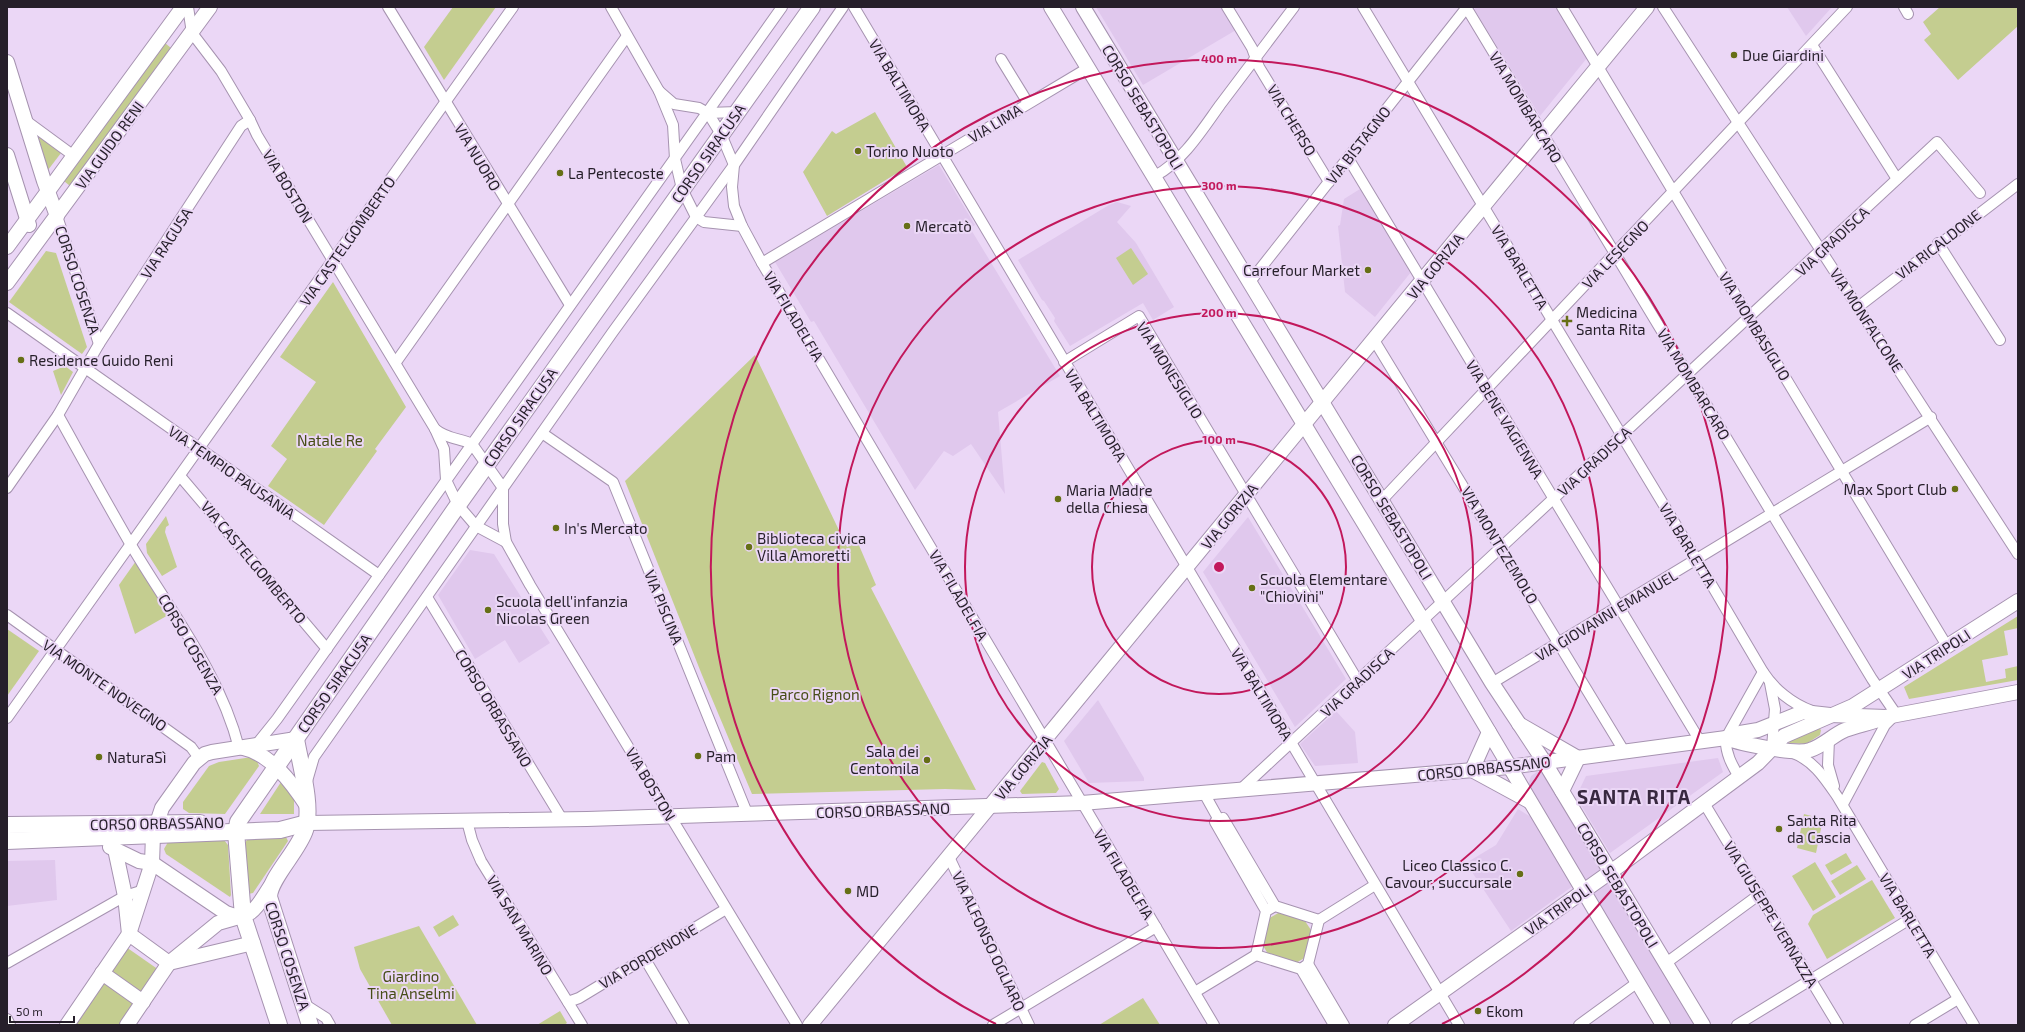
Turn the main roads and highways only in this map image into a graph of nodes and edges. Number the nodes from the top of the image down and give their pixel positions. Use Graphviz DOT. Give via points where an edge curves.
graph roads {
  1 [pos="812,7"];
  2 [pos="296,739"];
  3 [pos="307,823"];
  4 [pos="7,825"];
  5 [pos="237,827"];
  6 [pos="155,829"];
  7 [pos="7,841"];
  8 [pos="279,1025"];
  9 [pos="310,1025"];
  1 -- 2 [label="main road, CORSO SIRACUSA" via="458,504"];
  2 -- 3 [label="main road" via="305,789"];
  2 -- 5 [label="main road, CORSO SIRACUSA"];
  3 -- 5 [label="main road, CORSO ORBASSANO" via="280,830"];
  3 -- 9 [label="main road, CORSO COSENZA" via="298,844 270,888 270,902"];
  4 -- 6 [label="main road, CORSO ORBASSANO"];
  5 -- 6 [label="main road, CORSO ORBASSANO"];
  5 -- 8 [label="main road, CORSO COSENZA" via="241,917 253,943"];
  6 -- 7 [label="main road, CORSO ORBASSANO" via="93,838"];
}
